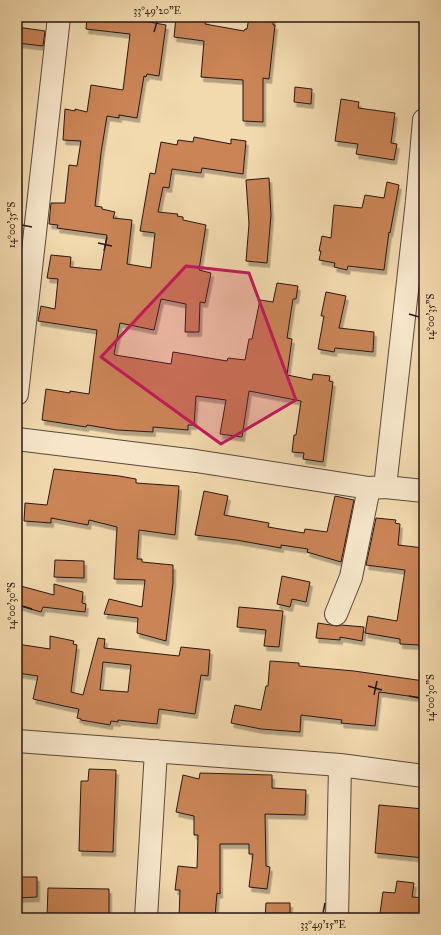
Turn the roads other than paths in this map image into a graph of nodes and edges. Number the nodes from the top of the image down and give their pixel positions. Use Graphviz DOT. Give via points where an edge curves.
graph roads {
  1 [pos="59,17"];
  2 [pos="424,120"];
  3 [pos="17,394"];
  4 [pos="17,439"];
  5 [pos="377,488"];
  6 [pos="424,492"];
  7 [pos="336,614"];
  8 [pos="17,741"];
  9 [pos="156,751"];
  10 [pos="340,765"];
  11 [pos="424,776"];
  12 [pos="146,918"];
  13 [pos="336,918"];
  1 -- 3 [label="street"];
  2 -- 5 [label="street" via="418,201"];
  4 -- 5 [label="street"];
  5 -- 6 [label="street"];
  5 -- 7 [label="street" via="351,577"];
  8 -- 9 [label="street"];
  9 -- 10 [label="street"];
  9 -- 12 [label="street"];
  10 -- 11 [label="street"];
  10 -- 13 [label="street"];
}
